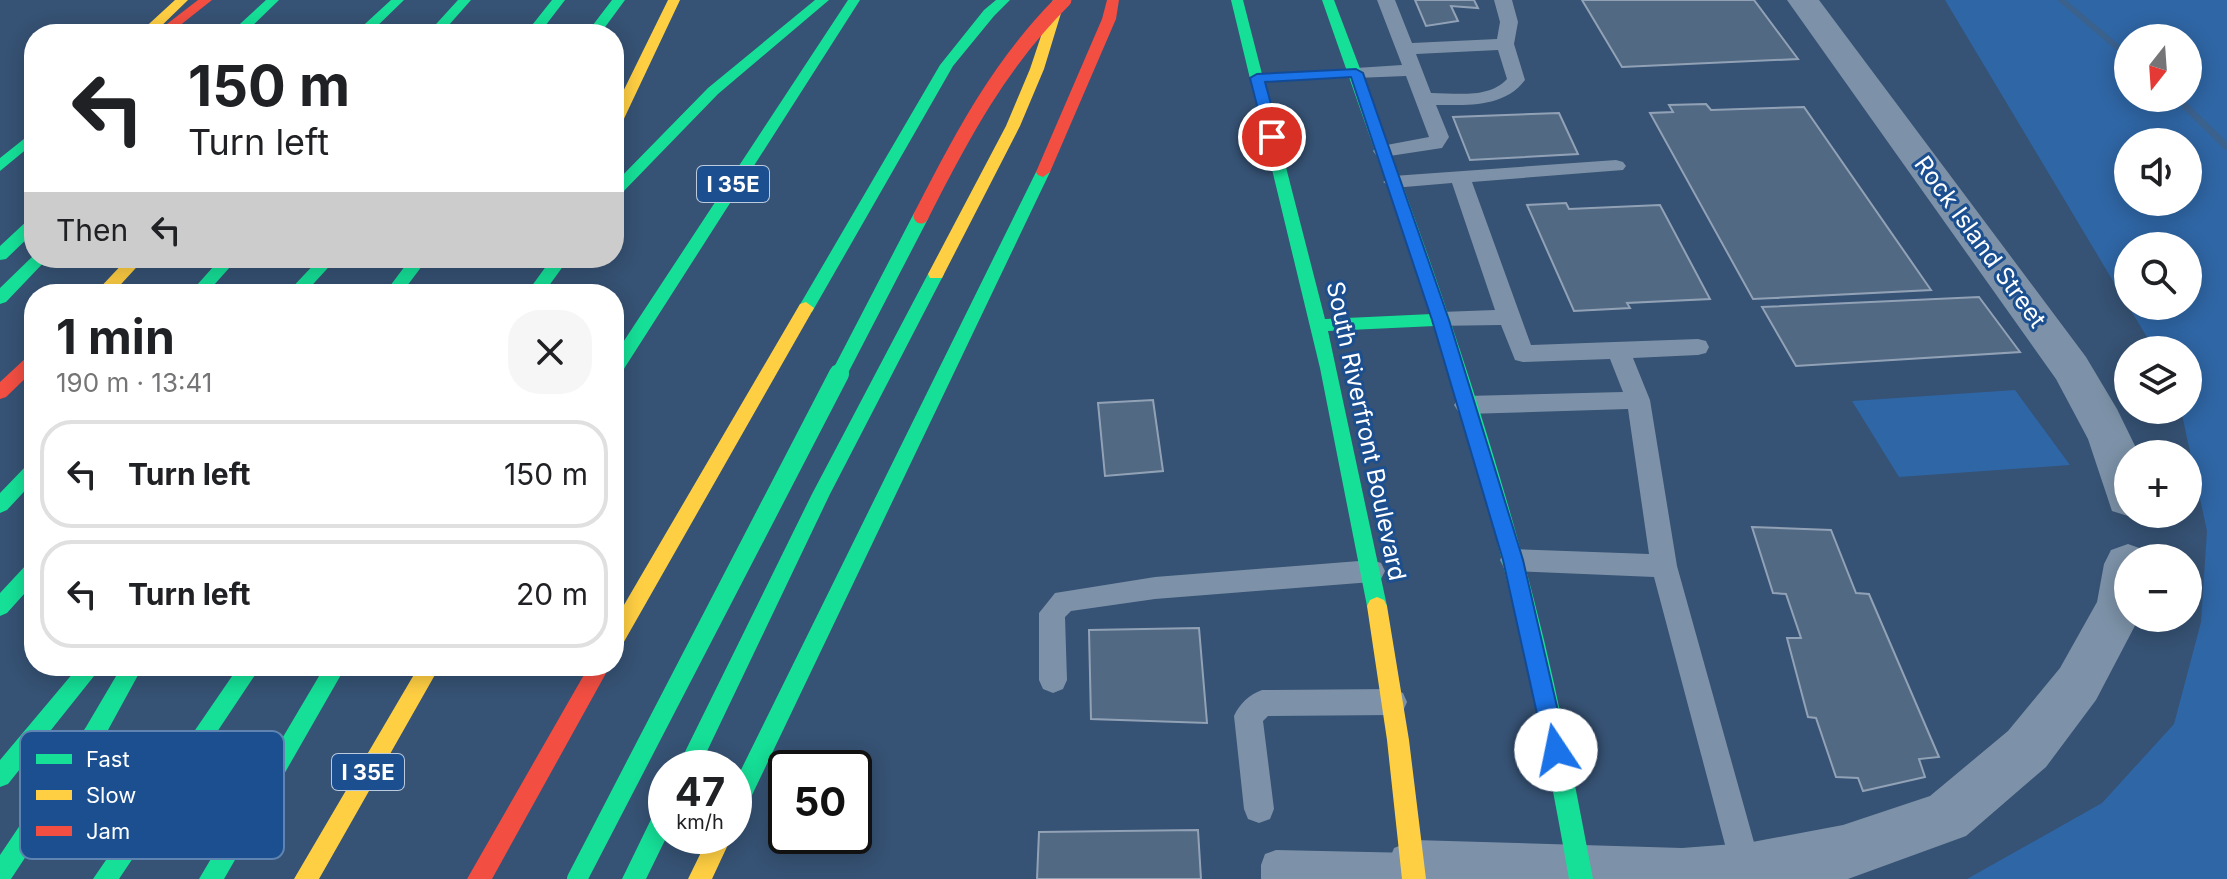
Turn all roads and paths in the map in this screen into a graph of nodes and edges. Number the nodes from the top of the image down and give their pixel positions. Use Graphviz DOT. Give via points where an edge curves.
graph roads {
  1 [pos="182,0"];
  2 [pos="206,0"];
  3 [pos="273,0"];
  4 [pos="294,0"];
  5 [pos="398,0"];
  6 [pos="465,0"];
  7 [pos="559,0"];
  8 [pos="619,0"];
  9 [pos="674,0"];
  10 [pos="823,0"];
  11 [pos="854,0"];
  12 [pos="1004,0"];
  13 [pos="1061,0"];
  14 [pos="1113,0"];
  15 [pos="1237,0"];
  16 [pos="1328,0"];
  17 [pos="1386,0"];
  18 [pos="1503,0"];
  19 [pos="1803,0"];
  20 [pos="156,24"];
  21 [pos="174,24"];
  22 [pos="247,24"];
  23 [pos="271,24"];
  24 [pos="372,24"];
  25 [pos="443,24"];
  26 [pos="540,24"];
  27 [pos="601,24"];
  28 [pos="1505,44"];
  29 [pos="1405,49"];
  30 [pos="1414,70"];
  31 [pos="1356,73"];
  32 [pos="1257,78"];
  33 [pos="1426,99"];
  34 [pos="624,104"];
  35 [pos="24,144"];
  36 [pos="1383,151"];
  37 [pos="0,166"];
  38 [pos="1616,166"];
  39 [pos="1460,176"];
  40 [pos="624,181"];
  41 [pos="1393,182"];
  42 [pos="24,232"];
  43 [pos="0,255"];
  44 [pos="30,268"];
  45 [pos="127,268"];
  46 [pos="221,268"];
  47 [pos="319,268"];
  48 [pos="412,268"];
  49 [pos="553,268"];
  50 [pos="112,284"];
  51 [pos="206,284"];
  52 [pos="304,284"];
  53 [pos="400,284"];
  54 [pos="541,284"];
  55 [pos="0,298"];
  56 [pos="1509,317"];
  57 [pos="1441,320"];
  58 [pos="1321,325"];
  59 [pos="1698,347"];
  60 [pos="1618,350"];
  61 [pos="624,355"];
  62 [pos="24,369"];
  63 [pos="0,392"];
  64 [pos="1638,400"];
  65 [pos="1466,405"];
  66 [pos="2114,446"];
  67 [pos="24,480"];
  68 [pos="0,505"];
  69 [pos="1513,560"];
  70 [pos="1664,566"];
  71 [pos="1372,571"];
  72 [pos="24,581"];
  73 [pos="0,607"];
  74 [pos="2114,618"];
  75 [pos="624,624"];
  76 [pos="84,676"];
  77 [pos="127,676"];
  78 [pos="244,676"];
  79 [pos="330,676"];
  80 [pos="424,676"];
  81 [pos="594,676"];
  82 [pos="1053,680"];
  83 [pos="1393,702"];
  84 [pos="38,731"];
  85 [pos="96,731"];
  86 [pos="206,731"];
  87 [pos="697,750"];
  88 [pos="20,753"];
  89 [pos="284,755"];
  90 [pos="752,771"];
  91 [pos="0,777"];
  92 [pos="1259,809"];
  93 [pos="20,845"];
  94 [pos="648,850"];
  95 [pos="712,854"];
  96 [pos="119,859"];
  97 [pos="223,859"];
  98 [pos="1747,871"];
  99 [pos="1414,873"];
  100 [pos="0,875"];
  101 [pos="1581,877"];
  102 [pos="105,879"];
  103 [pos="211,879"];
  104 [pos="306,879"];
  105 [pos="479,879"];
  106 [pos="577,879"];
  107 [pos="634,879"];
  108 [pos="700,879"];
  109 [pos="1276,879"];
  1 -- 20 [label="main road"];
  2 -- 21 [label="main road"];
  3 -- 22 [label="main road"];
  4 -- 23 [label="main road"];
  5 -- 24 [label="main road"];
  6 -- 25 [label="main road"];
  7 -- 26 [label="main road"];
  8 -- 27 [label="main road"];
  9 -- 34 [label="main road"];
  10 -- 40 [label="main road" via="706,96"];
  11 -- 61 [label="main road, I 35E"];
  12 -- 75 [label="main road" via="947,65"];
  13 -- 87 [label="main road" via="1013,126 821,494"];
  13 -- 106 [label="main road, bridge" via="979,103"];
  14 -- 90 [label="main road" via="1062,133"];
  15 -- 32 [label="main road, South Riverfront Boulevard"];
  16 -- 31 [label="main road"];
  17 -- 29 [label="lane"];
  18 -- 28 [label="lane" via="1509,22"];
  19 -- 66 [label="street, Rock Island Street" via="2059,350"];
  28 -- 29 [label="lane" via="1447,53"];
  28 -- 33 [label="lane" via="1516,80 1510,90 1495,96 1462,89"];
  29 -- 30 [label="lane"];
  30 -- 31 [label="lane"];
  30 -- 33 [label="lane"];
  31 -- 32 [label="main road"];
  31 -- 36 [label="main road"];
  32 -- 58 [label="main road, South Riverfront Boulevard"];
  33 -- 36 [label="lane" via="1439,137 1435,144"];
  35 -- 37 [label="main road"];
  36 -- 41 [label="main road"];
  38 -- 39 [label="lane"];
  39 -- 41 [label="lane"];
  39 -- 56 [label="lane"];
  41 -- 57 [label="main road"];
  42 -- 43 [label="main road"];
  44 -- 55 [label="main road"];
  45 -- 50 [label="main road"];
  46 -- 51 [label="main road"];
  47 -- 52 [label="main road"];
  48 -- 53 [label="main road"];
  49 -- 54 [label="main road"];
  56 -- 57 [label="lane"];
  56 -- 60 [label="lane" via="1523,354"];
  57 -- 58 [label="main road"];
  57 -- 65 [label="main road"];
  58 -- 71 [label="main road, South Riverfront Boulevard"];
  59 -- 60 [label="lane"];
  60 -- 64 [label="lane"];
  62 -- 63 [label="main road"];
  64 -- 65 [label="lane"];
  64 -- 70 [label="lane"];
  65 -- 69 [label="main road"];
  67 -- 68 [label="main road"];
  69 -- 70 [label="lane"];
  69 -- 101 [label="main road"];
  70 -- 98 [label="lane"];
  71 -- 82 [label="lane" via="1155,588 1064,601 1052,613"];
  71 -- 83 [label="main road, South Riverfront Boulevard"];
  72 -- 73 [label="main road"];
  74 -- 98 [label="street" via="2078,684 2027,749 1947,817 1843,853"];
  76 -- 84 [label="main road"];
  77 -- 85 [label="main road"];
  78 -- 86 [label="main road"];
  79 -- 89 [label="main road"];
  80 -- 104 [label="main road, I 35E"];
  81 -- 105 [label="main road"];
  83 -- 92 [label="lane" via="1262,703 1248,716"];
  83 -- 99 [label="main road, South Riverfront Boulevard"];
  88 -- 91 [label="main road"];
  93 -- 100 [label="main road"];
  94 -- 107 [label="main road"];
  95 -- 108 [label="main road"];
  96 -- 102 [label="main road"];
  97 -- 103 [label="main road"];
  98 -- 101 [label="street"];
  99 -- 101 [label="street"];
  99 -- 109 [label="lane" via="1276,865"];
}
